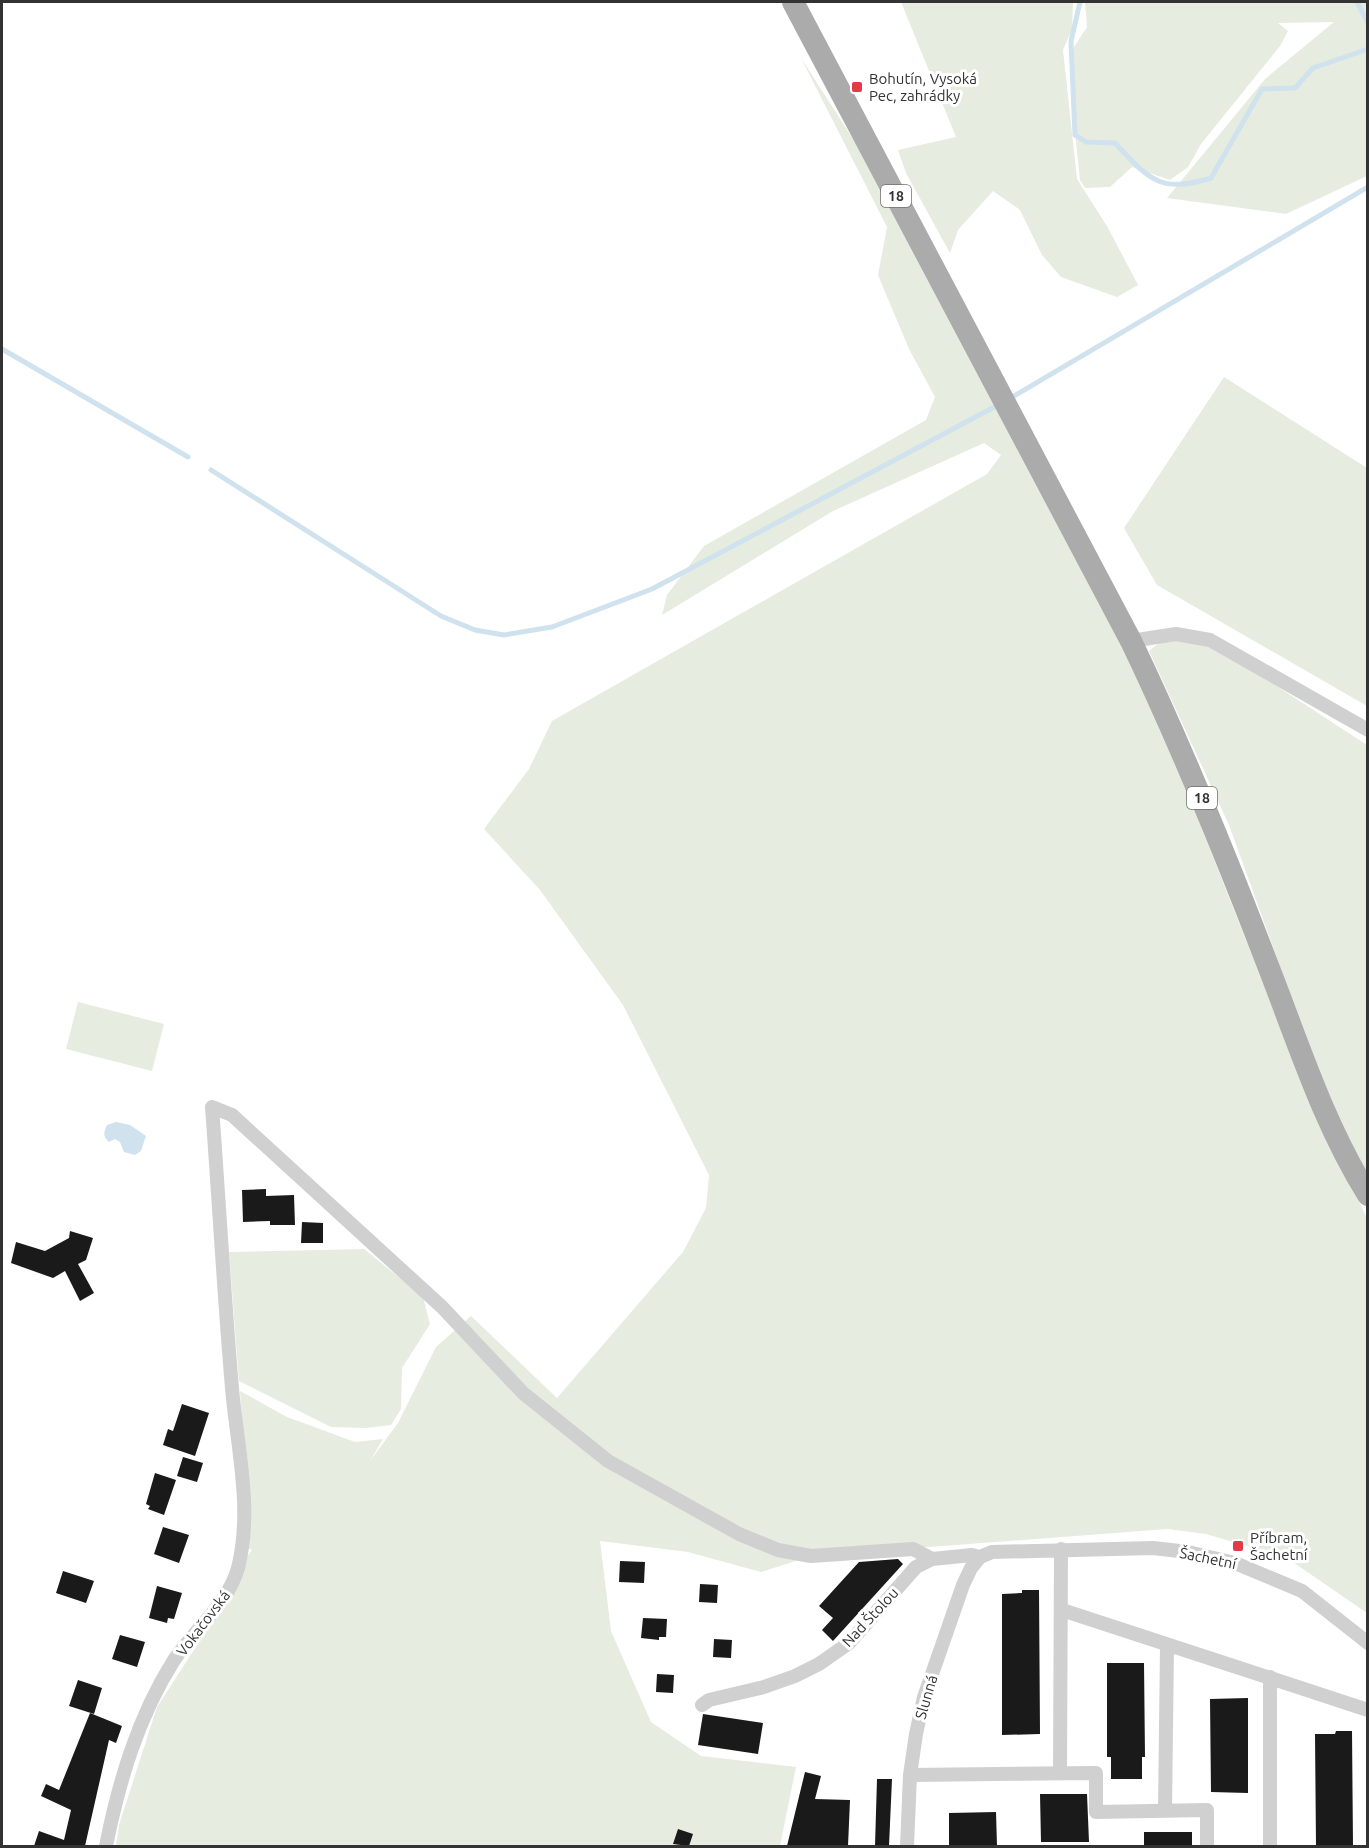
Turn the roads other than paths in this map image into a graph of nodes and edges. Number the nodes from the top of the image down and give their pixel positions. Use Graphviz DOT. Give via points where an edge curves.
graph roads {
  1 [pos="793,2"];
  2 [pos="1131,641"];
  3 [pos="1368,730"];
  4 [pos="1368,1195"];
  5 [pos="1061,1549"];
  6 [pos="980,1557"];
  7 [pos="932,1559"];
  8 [pos="1062,1610"];
  9 [pos="1368,1643"];
  10 [pos="1167,1645"];
  11 [pos="1270,1677"];
  12 [pos="702,1705"];
  13 [pos="1368,1710"];
  14 [pos="1060,1773"];
  15 [pos="910,1775"];
  16 [pos="1165,1811"];
  17 [pos="106,1846"];
  18 [pos="907,1846"];
  19 [pos="1207,1846"];
  20 [pos="1270,1846"];
  1 -- 2 [label="main road, 18"];
  2 -- 3 [label="street" via="1176,634 1210,639"];
  2 -- 4 [label="main road, 18" via="1208,813 1310,1080 1348,1164"];
  5 -- 6 [label="street, Šachetní" via="992,1552"];
  5 -- 8 [label="street"];
  5 -- 9 [label="street, Šachetní" via="1153,1548 1235,1563 1302,1591"];
  6 -- 7 [label="street, Šachetní"];
  6 -- 15 [label="street, Slunná" via="963,1585 924,1697"];
  7 -- 12 [label="street, Nad Štolou" via="916,1568 849,1643 819,1664 795,1676"];
  7 -- 17 [label="street, Vokačovská" via="913,1549 811,1556 778,1550 739,1534 608,1461 523,1393 442,1307 232,1115 212,1107 232,1388 245,1506 243,1540 230,1589 174,1660 125,1762"];
  8 -- 10 [label="street"];
  8 -- 14 [label="street"];
  10 -- 11 [label="street"];
  10 -- 16 [label="street"];
  11 -- 13 [label="street"];
  11 -- 20 [label="street"];
  14 -- 15 [label="street"];
  14 -- 16 [label="street" via="1096,1773 1096,1812"];
  15 -- 18 [label="street, Slunná"];
  16 -- 19 [label="street" via="1207,1810"];
}
